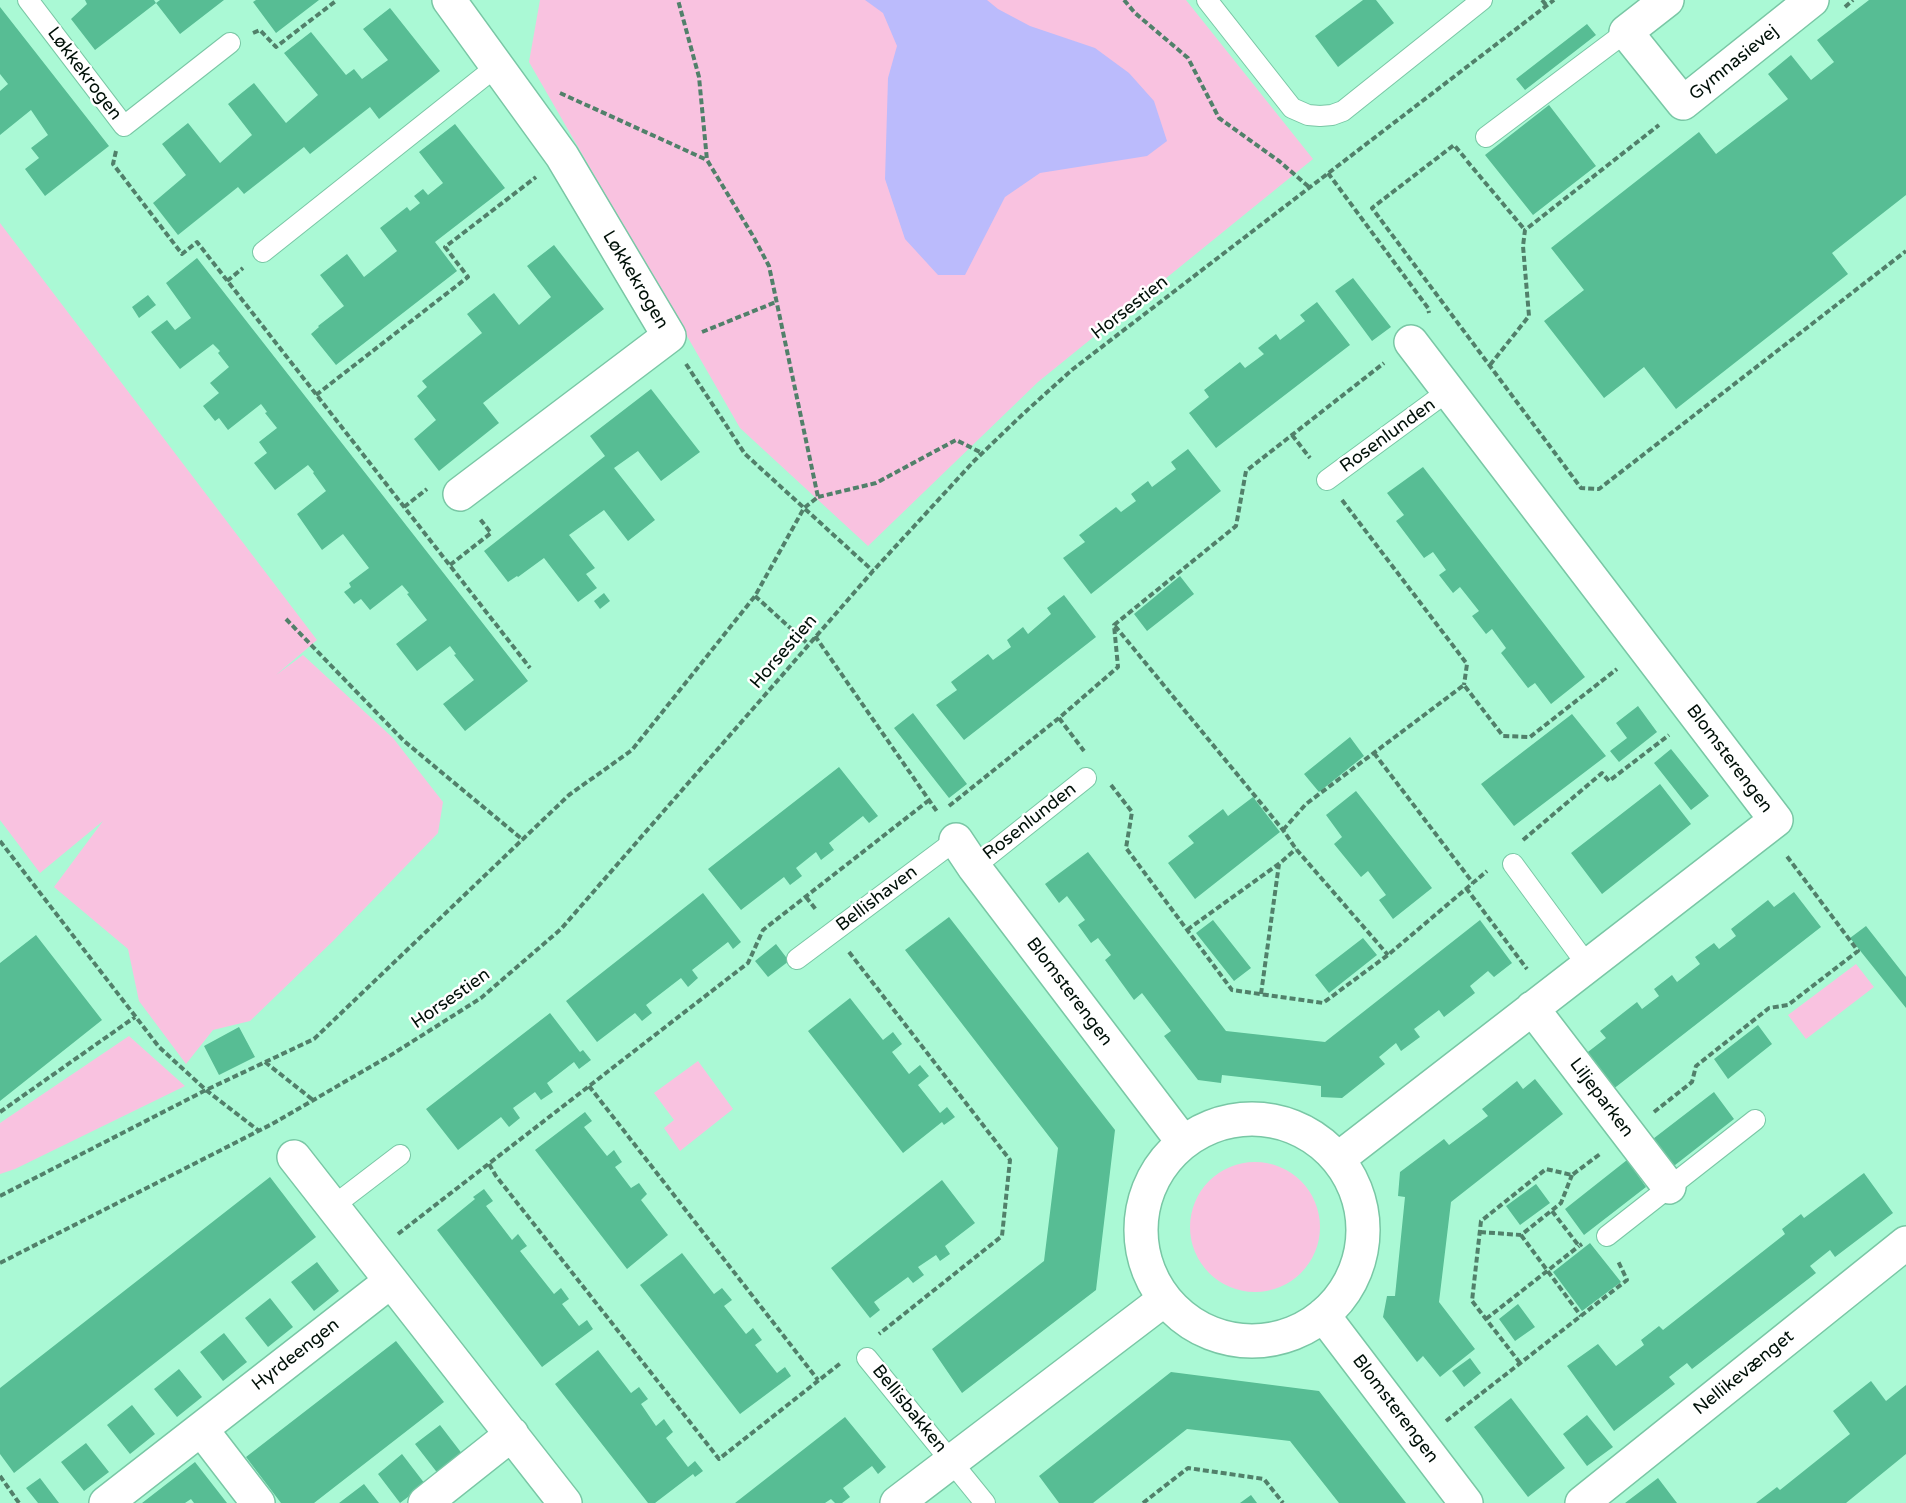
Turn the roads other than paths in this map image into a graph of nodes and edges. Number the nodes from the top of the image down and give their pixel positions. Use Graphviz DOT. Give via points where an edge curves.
graph roads {
  1 [pos="28,0"];
  2 [pos="449,0"];
  3 [pos="1207,0"];
  4 [pos="1666,0"];
  5 [pos="1812,0"];
  6 [pos="1469,4"];
  7 [pos="1626,32"];
  8 [pos="230,43"];
  9 [pos="497,66"];
  10 [pos="1486,137"];
  11 [pos="263,252"];
  12 [pos="1411,342"];
  13 [pos="1448,391"];
  14 [pos="1327,480"];
  15 [pos="460,494"];
  16 [pos="1096,778"];
  17 [pos="947,827"];
  18 [pos="1510,859"];
  19 [pos="974,867"];
  20 [pos="797,959"];
  21 [pos="1588,966"];
  22 [pos="1540,1002"];
  23 [pos="1755,1120"];
  24 [pos="1183,1142"];
  25 [pos="400,1155"];
  26 [pos="294,1157"];
  27 [pos="1338,1159"];
  28 [pos="1669,1186"];
  29 [pos="332,1207"];
  30 [pos="1607,1236"];
  31 [pos="1906,1243"];
  32 [pos="391,1281"];
  33 [pos="1165,1299"];
  34 [pos="1323,1315"];
  35 [pos="867,1358"];
  36 [pos="201,1429"];
  37 [pos="512,1434"];
  38 [pos="951,1461"];
  39 [pos="106,1503"];
  40 [pos="258,1503"];
  41 [pos="425,1503"];
  42 [pos="565,1503"];
  43 [pos="897,1503"];
  44 [pos="985,1503"];
  45 [pos="1466,1503"];
  46 [pos="1582,1503"];
  1 -- 8 [label="lane, Løkkekrogen" via="124,126"];
  2 -- 9 [label="street, Løkkekrogen"];
  3 -- 6 [label="lane" via="1292,108 1320,116 1344,111"];
  4 -- 7 [label="street"];
  5 -- 7 [label="street, Gymnasievej" via="1683,104"];
  7 -- 10 [label="lane"];
  9 -- 11 [label="lane"];
  9 -- 15 [label="street, Løkkekrogen" via="562,156 671,340"];
  12 -- 13 [label="street, Blomsterengen"];
  13 -- 14 [label="lane, Rosenlunden"];
  13 -- 21 [label="street, Blomsterengen" via="1776,820"];
  16 -- 19 [label="lane, Rosenlunden"];
  17 -- 19 [label="street, Blomsterengen"];
  17 -- 20 [label="lane, Bellishaven" via="833,932"];
  18 -- 21 [label="lane"];
  19 -- 24 [label="street, Blomsterengen"];
  21 -- 22 [label="street, Blomsterengen"];
  22 -- 27 [label="street, Blomsterengen"];
  22 -- 28 [label="street, Liljeparken" via="1628,1133"];
  23 -- 28 [label="lane"];
  24 -- 27 [label="street" via="1214,1125 1259,1119 1304,1132"];
  24 -- 33 [label="street" via="1152,1181 1141,1217 1141,1242 1147,1266"];
  25 -- 29 [label="lane"];
  26 -- 29 [label="street"];
  27 -- 34 [label="street" via="1358,1196 1363,1235 1354,1274"];
  28 -- 30 [label="lane"];
  29 -- 32 [label="street"];
  31 -- 46 [label="street, Nellikevænget"];
  32 -- 36 [label="street, Hyrdeengen"];
  32 -- 37 [label="street"];
  33 -- 34 [label="street" via="1195,1325 1233,1340 1260,1341 1287,1335"];
  33 -- 38 [label="street"];
  34 -- 45 [label="street, Blomsterengen"];
  35 -- 38 [label="lane, Bellisbakken"];
  36 -- 39 [label="street, Hyrdeengen"];
  36 -- 40 [label="street"];
  37 -- 41 [label="street"];
  37 -- 42 [label="street"];
  38 -- 43 [label="street"];
  38 -- 44 [label="lane, Bellisbakken"];
}
